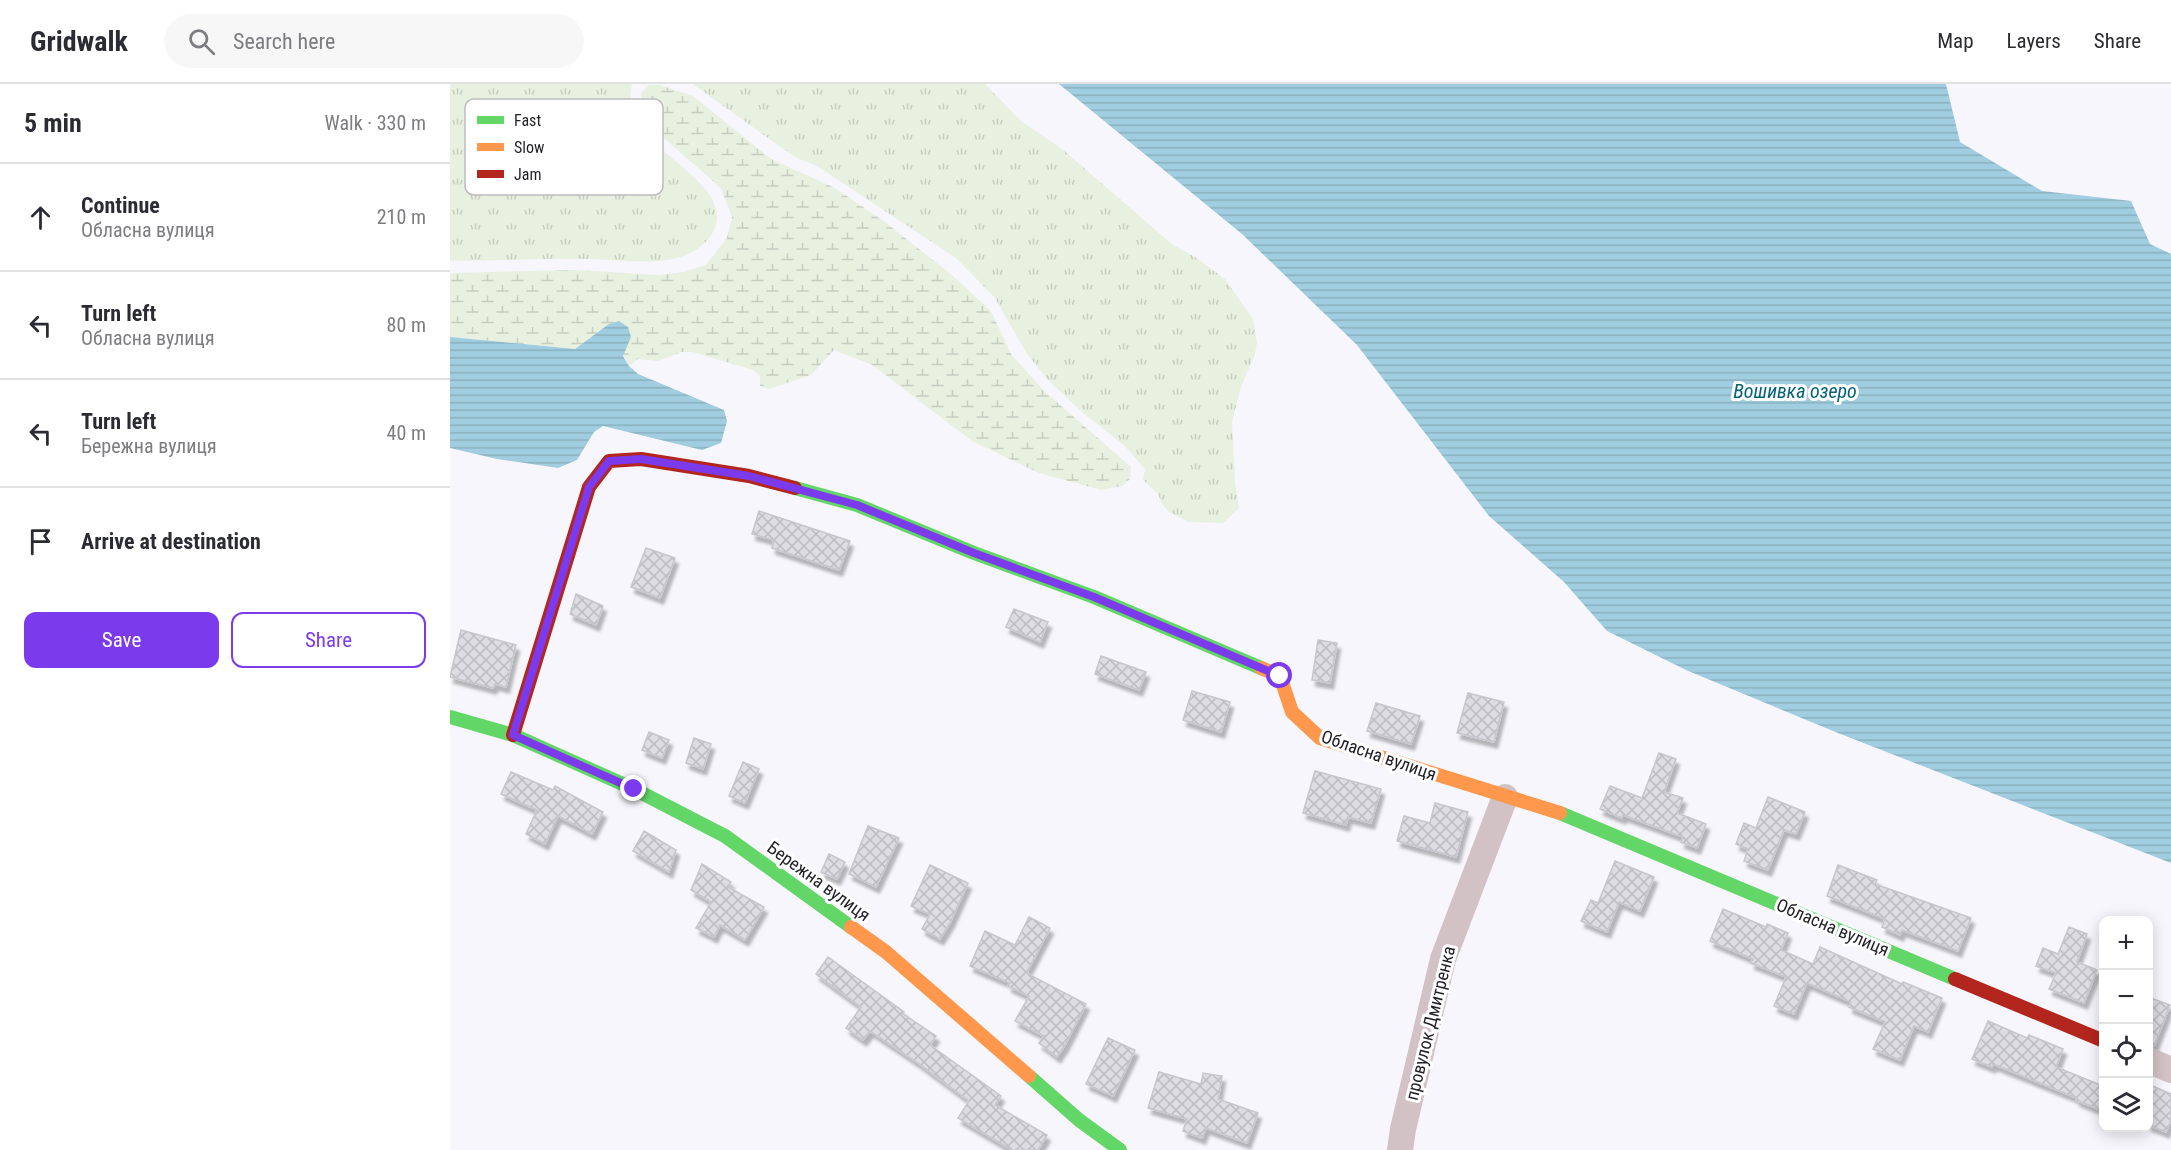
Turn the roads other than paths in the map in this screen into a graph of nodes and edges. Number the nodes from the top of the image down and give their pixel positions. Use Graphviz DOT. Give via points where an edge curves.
graph roads {
  1 [pos="450,717"];
  2 [pos="513,735"];
  3 [pos="1505,797"];
  4 [pos="2099,1039"];
  5 [pos="2153,1062"];
  6 [pos="2171,1070"];
  7 [pos="1120,1150"];
  8 [pos="1400,1150"];
  1 -- 2 [label="street, Бережна вулиця"];
  2 -- 3 [label="street, Обласна вулиця" via="589,487 609,461 641,459 749,476 857,505 1094,597 1280,676 1292,712 1320,738"];
  2 -- 7 [label="street, Бережна вулиця" via="634,789 725,836 886,952 1079,1120"];
  3 -- 4 [label="street, Обласна вулиця" via="1568,816"];
  3 -- 8 [label="street, провулок Дмитренка" via="1443,959"];
  5 -- 6 [label="street"];
}
